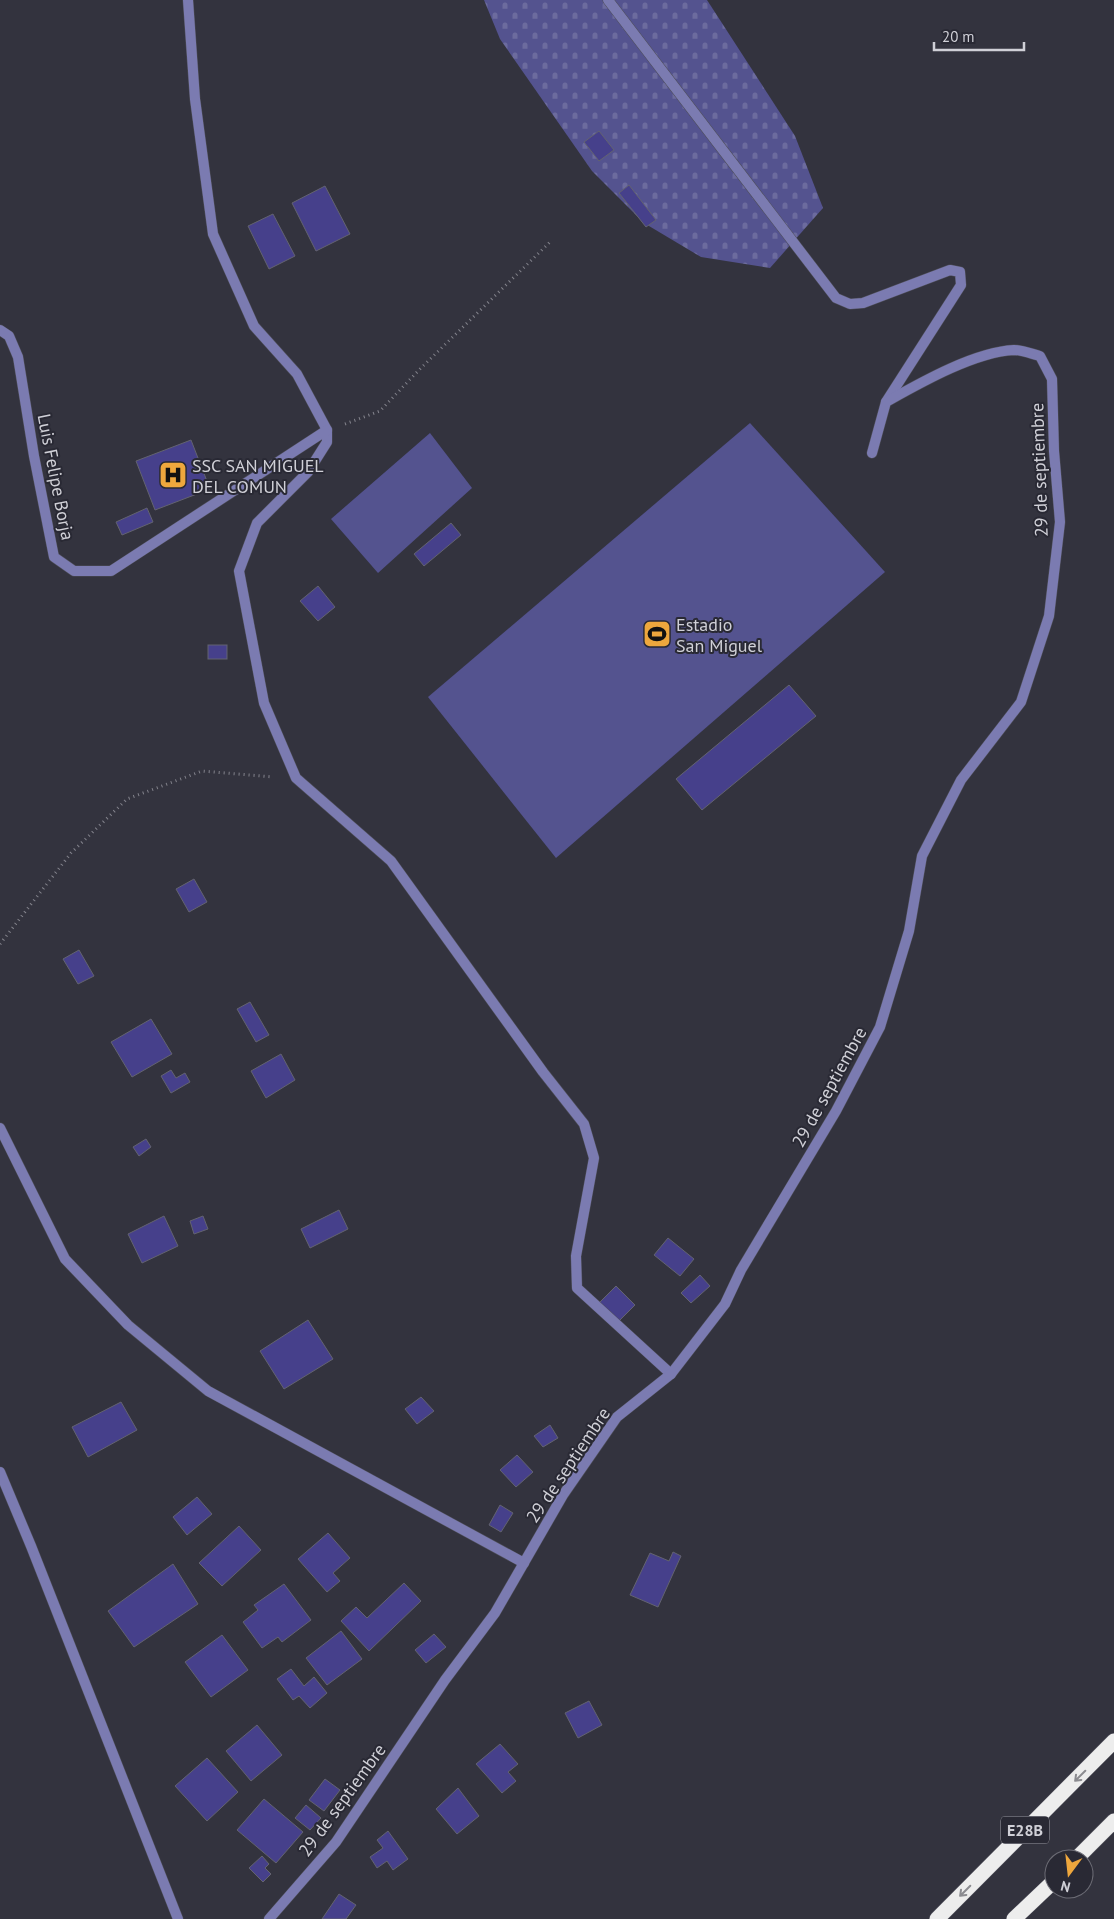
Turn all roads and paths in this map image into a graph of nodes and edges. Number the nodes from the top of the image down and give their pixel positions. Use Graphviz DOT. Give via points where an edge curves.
graph roads {
  1 [pos="188,0"];
  2 [pos="608,0"];
  3 [pos="550,242"];
  4 [pos="0,330"];
  5 [pos="886,402"];
  6 [pos="327,430"];
  7 [pos="872,453"];
  8 [pos="296,778"];
  9 [pos="0,944"];
  10 [pos="0,1128"];
  11 [pos="671,1374"];
  12 [pos="0,1472"];
  13 [pos="524,1562"];
  14 [pos="1114,1741"];
  15 [pos="1114,1821"];
  16 [pos="1086,1849"];
  17 [pos="1044,1890"];
  18 [pos="178,1919"];
  19 [pos="269,1919"];
  20 [pos="937,1919"];
  21 [pos="1014,1919"];
  1 -- 6 [label="street" via="195,99 213,234 254,326 297,374"];
  2 -- 5 [label="street" via="836,298 850,304 863,302 950,270 960,272 960,285"];
  3 -- 6 [label="path" via="380,411"];
  4 -- 6 [label="street, Luis Felipe Borja" via="9,336 18,357 54,558 74,571 111,571"];
  5 -- 7 [label="street"];
  5 -- 11 [label="street, 29 de septiembre" via="928,378 973,360 1015,350 1040,356 1052,379 1060,522 1049,616 1021,702 961,780 922,856 909,931 880,1027 836,1111 724,1304"];
  6 -- 8 [label="street" via="327,442 308,472 257,523 239,571 264,703"];
  8 -- 9 [label="path" via="202,771 127,799 71,853"];
  8 -- 11 [label="street" via="391,861 584,1124 594,1158 576,1256 577,1288"];
  10 -- 13 [label="street" via="65,1259 128,1325 208,1391"];
  11 -- 13 [label="street, 29 de septiembre" via="617,1417 563,1495"];
  12 -- 18 [label="street"];
  13 -- 19 [label="street, 29 de septiembre" via="494,1613 336,1842"];
  14 -- 20 [label="highway, E28B, one-way"];
  15 -- 16 [label="highway"];
  17 -- 21 [label="highway"];
}
